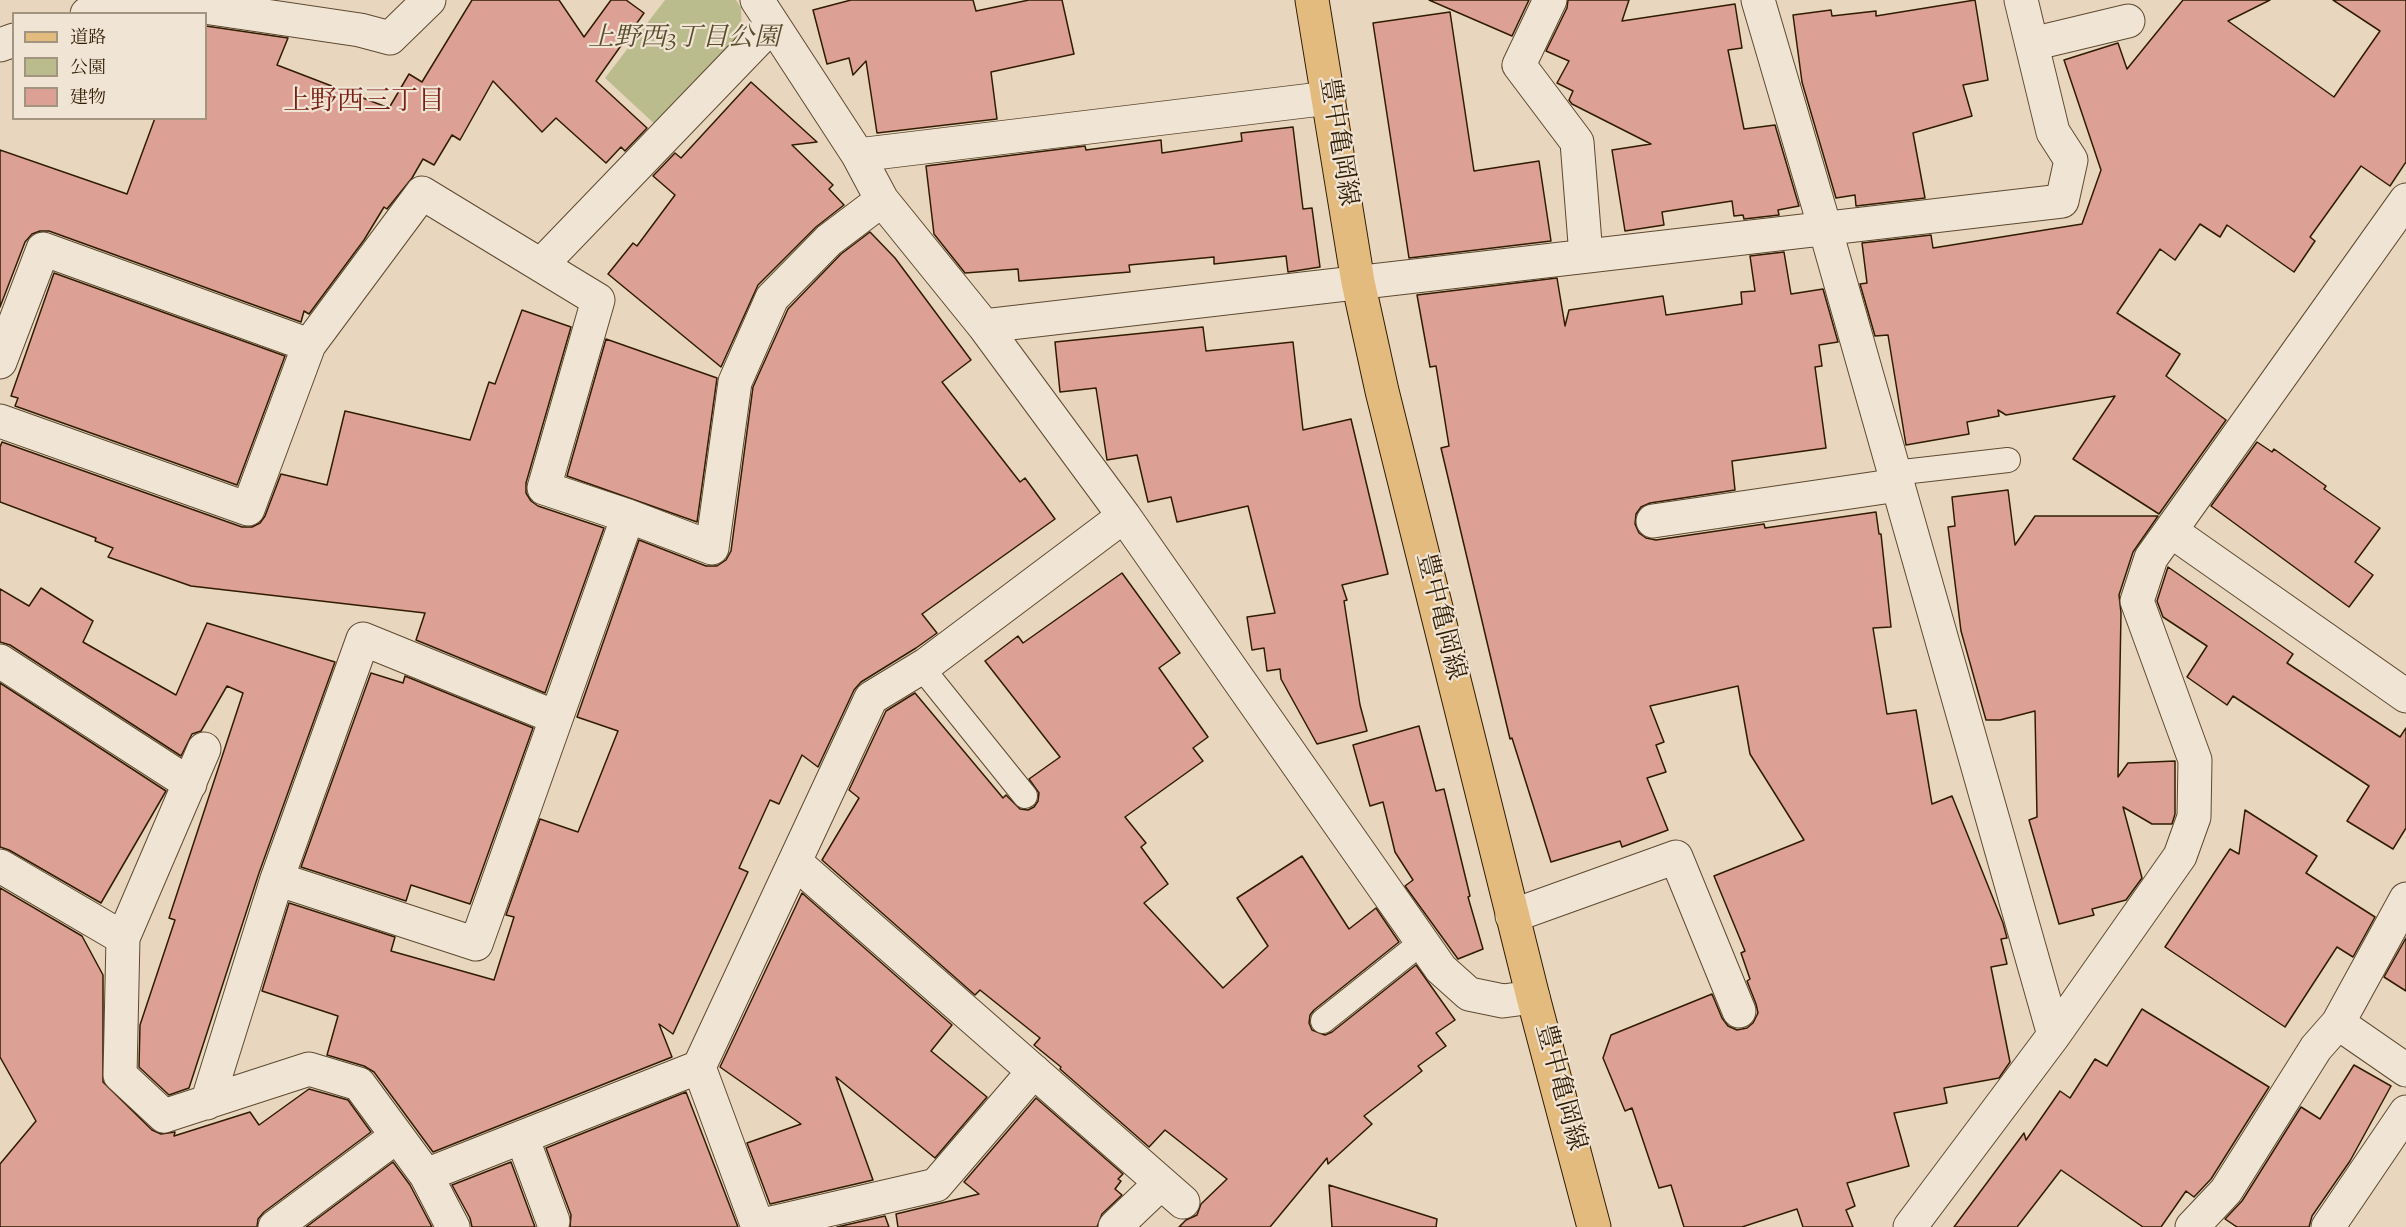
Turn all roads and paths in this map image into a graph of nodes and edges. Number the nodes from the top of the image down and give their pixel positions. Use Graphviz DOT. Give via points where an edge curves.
graph roads {
  1 [pos="429,0"];
  2 [pos="1312,0"];
  3 [pos="1550,0"];
  4 [pos="1758,0"];
  5 [pos="2021,0"];
  6 [pos="92,12"];
  7 [pos="765,13"];
  8 [pos="2128,21"];
  9 [pos="2032,44"];
  10 [pos="1329,98"];
  11 [pos="858,155"];
  12 [pos="882,200"];
  13 [pos="2406,200"];
  14 [pos="1825,228"];
  15 [pos="1586,256"];
  16 [pos="541,265"];
  17 [pos="1358,282"];
  18 [pos="984,326"];
  19 [pos="309,345"];
  20 [pos="0,362"];
  21 [pos="0,421"];
  22 [pos="2008,460"];
  23 [pos="1896,479"];
  24 [pos="628,516"];
  25 [pos="1124,516"];
  26 [pos="1653,521"];
  27 [pos="2171,531"];
  28 [pos="0,662"];
  29 [pos="922,668"];
  30 [pos="2406,696"];
  31 [pos="555,717"];
  32 [pos="204,749"];
  33 [pos="190,784"];
  34 [pos="1025,796"];
  35 [pos="795,862"];
  36 [pos="0,866"];
  37 [pos="277,879"];
  38 [pos="2406,899"];
  39 [pos="1512,916"];
  40 [pos="123,938"];
  41 [pos="1422,942"];
  42 [pos="1533,997"];
  43 [pos="1739,1011"];
  44 [pos="1323,1021"];
  45 [pos="2338,1023"];
  46 [pos="2054,1035"];
  47 [pos="699,1067"];
  48 [pos="2406,1070"];
  49 [pos="1034,1071"];
  50 [pos="207,1103"];
  51 [pos="2406,1112"];
  52 [pos="398,1136"];
  53 [pos="522,1137"];
  54 [pos="426,1175"];
  55 [pos="554,1221"];
  56 [pos="275,1227"];
  57 [pos="453,1227"];
  58 [pos="758,1227"];
  59 [pos="1115,1227"];
  60 [pos="1594,1227"];
  61 [pos="1910,1227"];
  62 [pos="2192,1227"];
  63 [pos="2328,1227"];
  1 -- 6 [label="street" via="390,38 360,30 177,3"];
  2 -- 10 [label="main road, 豊中亀岡線"];
  3 -- 15 [label="street" via="1519,65 1577,142"];
  4 -- 14 [label="street"];
  5 -- 9 [label="street"];
  7 -- 11 [label="street"];
  7 -- 16 [label="street"];
  8 -- 9 [label="street"];
  9 -- 14 [label="street" via="2053,132 2071,160 2062,201"];
  10 -- 11 [label="street"];
  10 -- 17 [label="main road, 豊中亀岡線"];
  11 -- 12 [label="street"];
  12 -- 18 [label="street"];
  12 -- 24 [label="street" via="830,240 772,298 735,382 712,548"];
  13 -- 27 [label="street"];
  14 -- 15 [label="street"];
  14 -- 23 [label="street"];
  15 -- 17 [label="street"];
  16 -- 19 [label="street" via="422,193"];
  16 -- 24 [label="street" via="598,300 544,488"];
  17 -- 18 [label="street"];
  17 -- 39 [label="main road, 豊中亀岡線"];
  18 -- 25 [label="street"];
  19 -- 20 [label="street" via="43,249"];
  19 -- 21 [label="street" via="248,509"];
  22 -- 23 [label="lane"];
  23 -- 26 [label="street"];
  23 -- 46 [label="street"];
  24 -- 31 [label="street"];
  25 -- 29 [label="street"];
  25 -- 41 [label="street"];
  27 -- 30 [label="street"];
  27 -- 46 [label="street" via="2151,558 2137,601 2195,760 2194,817 2180,856"];
  28 -- 33 [label="street"];
  29 -- 34 [label="lane"];
  29 -- 35 [label="street" via="871,698"];
  31 -- 37 [label="street" via="476,944"];
  31 -- 37 [label="street" via="363,639"];
  32 -- 33 [label="street"];
  33 -- 40 [label="street"];
  35 -- 47 [label="street"];
  35 -- 49 [label="street"];
  36 -- 40 [label="street"];
  37 -- 50 [label="street"];
  38 -- 45 [label="street"];
  39 -- 42 [label="main road, 豊中亀岡線"];
  39 -- 43 [label="street" via="1676,857"];
  40 -- 50 [label="street" via="120,1075 164,1116"];
  41 -- 42 [label="street" via="1441,969 1469,994 1503,1001"];
  41 -- 44 [label="lane"];
  42 -- 60 [label="main road, 豊中亀岡線"];
  45 -- 48 [label="street"];
  45 -- 62 [label="street" via="2316,1048 2226,1191"];
  46 -- 61 [label="street"];
  47 -- 53 [label="street"];
  47 -- 58 [label="street"];
  49 -- 58 [label="street" via="936,1185"];
  49 -- 59 [label="street" via="1172,1193"];
  50 -- 52 [label="street" via="309,1069 359,1084"];
  51 -- 63 [label="street"];
  52 -- 54 [label="street"];
  52 -- 56 [label="street"];
  53 -- 54 [label="street"];
  53 -- 55 [label="street"];
  54 -- 57 [label="street"];
}
